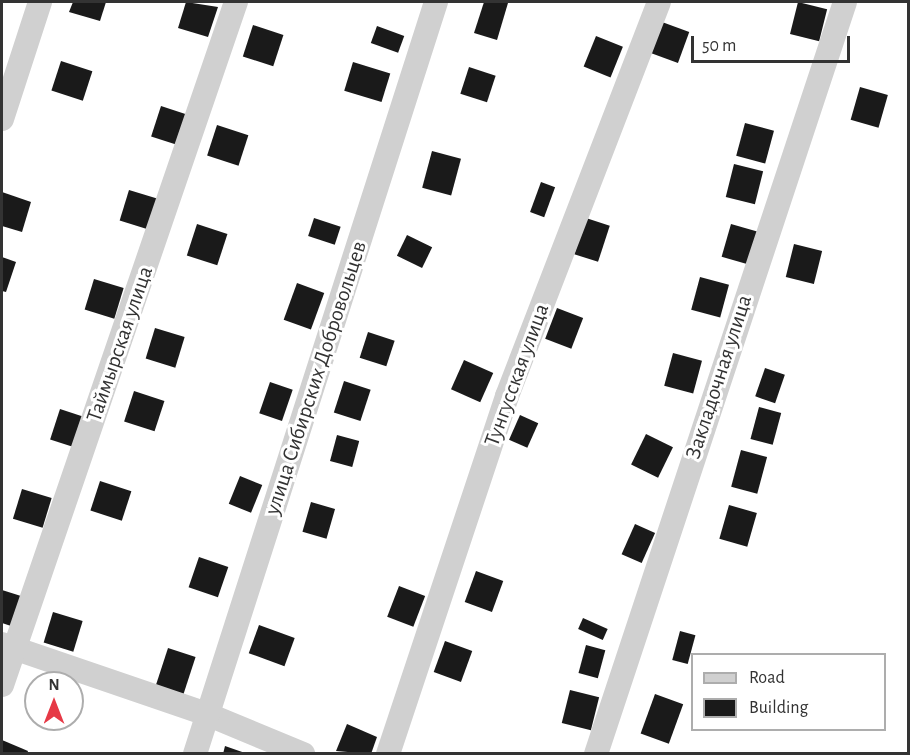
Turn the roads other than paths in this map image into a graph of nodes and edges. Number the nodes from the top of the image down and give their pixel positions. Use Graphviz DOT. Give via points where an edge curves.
graph roads {
  1 [pos="40,2"];
  2 [pos="236,2"];
  3 [pos="436,2"];
  4 [pos="659,2"];
  5 [pos="845,2"];
  6 [pos="2,119"];
  7 [pos="9,646"];
  8 [pos="2,685"];
  9 [pos="209,715"];
  10 [pos="195,753"];
  11 [pos="303,753"];
  12 [pos="388,753"];
  13 [pos="596,753"];
  1 -- 6 [label="street"];
  2 -- 7 [label="street, Таймырская улица"];
  3 -- 9 [label="street, улица Сибирских Добровольцев"];
  4 -- 12 [label="street, Тунгусская улица" via="507,396"];
  5 -- 13 [label="street, Закладочная улица"];
  7 -- 8 [label="street, Таймырская улица"];
  7 -- 9 [label="street"];
  9 -- 10 [label="street, улица Сибирских Добровольцев"];
  9 -- 11 [label="street"];
}
